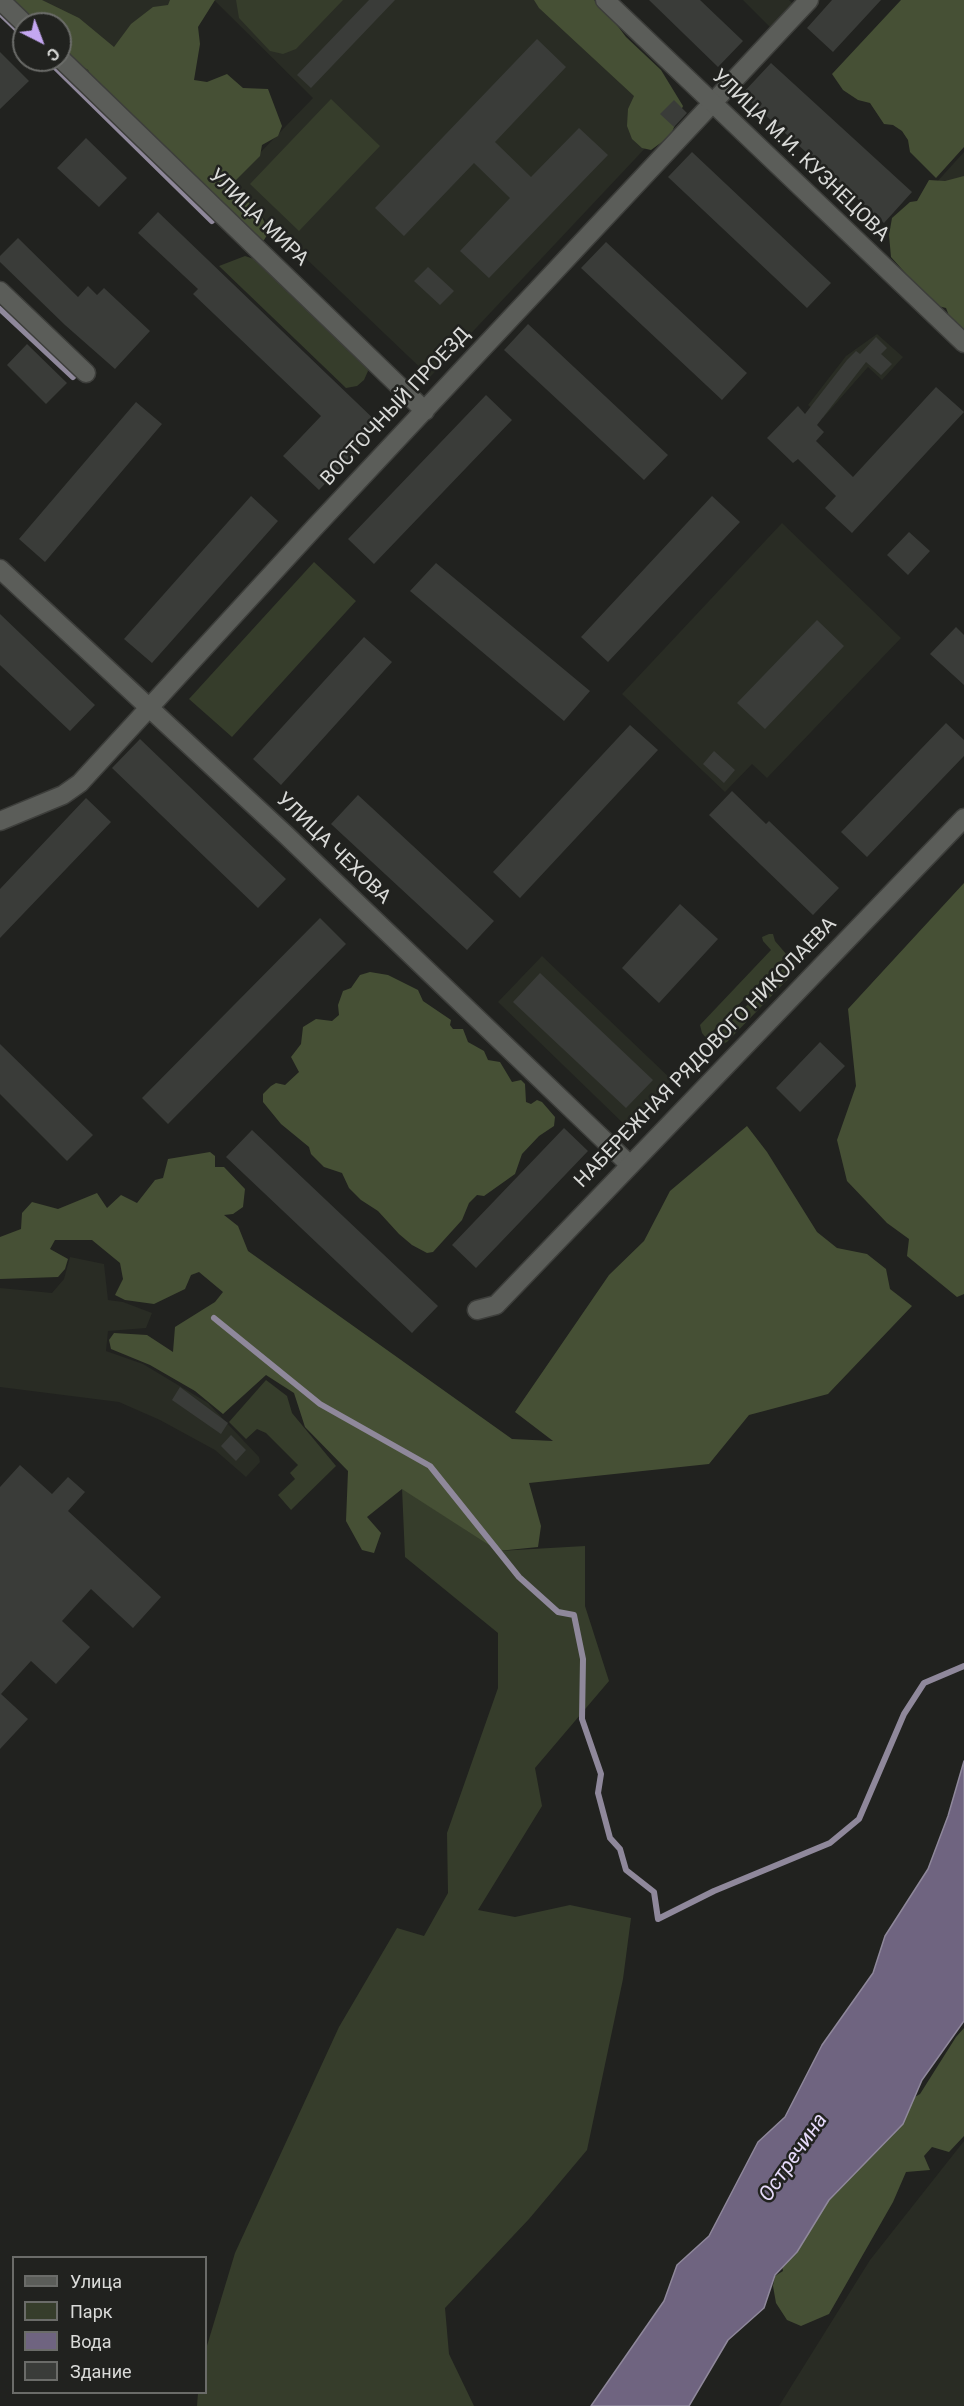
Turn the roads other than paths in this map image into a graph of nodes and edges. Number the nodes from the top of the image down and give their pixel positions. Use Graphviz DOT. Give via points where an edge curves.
graph roads {
  1 [pos="0,0"];
  2 [pos="605,0"];
  3 [pos="809,0"];
  4 [pos="12,12"];
  5 [pos="72,70"];
  6 [pos="712,103"];
  7 [pos="0,291"];
  8 [pos="964,343"];
  9 [pos="86,373"];
  10 [pos="425,411"];
  11 [pos="0,569"];
  12 [pos="151,708"];
  13 [pos="964,818"];
  14 [pos="0,821"];
  15 [pos="630,1165"];
  16 [pos="477,1310"];
  1 -- 4 [label="street"];
  2 -- 6 [label="street, УЛИЦА М.И. КУЗНЕЦОВА"];
  3 -- 6 [label="street, ВОСТОЧНЫЙ ПРОЕЗД"];
  5 -- 10 [label="street, УЛИЦА МИРА"];
  6 -- 8 [label="street, УЛИЦА М.И. КУЗНЕЦОВА"];
  6 -- 10 [label="street, ВОСТОЧНЫЙ ПРОЕЗД"];
  7 -- 9 [label="street"];
  10 -- 12 [label="street, ВОСТОЧНЫЙ ПРОЕЗД"];
  11 -- 12 [label="street, УЛИЦА ЧЕХОВА"];
  12 -- 14 [label="street, ВОСТОЧНЫЙ ПРОЕЗД" via="80,783 63,795"];
  12 -- 15 [label="street, УЛИЦА ЧЕХОВА"];
  13 -- 15 [label="street, НАБЕРЕЖНАЯ РЯДОВОГО НИКОЛАЕВА"];
  15 -- 16 [label="street, НАБЕРЕЖНАЯ РЯДОВОГО НИКОЛАЕВА" via="496,1305"];
}
